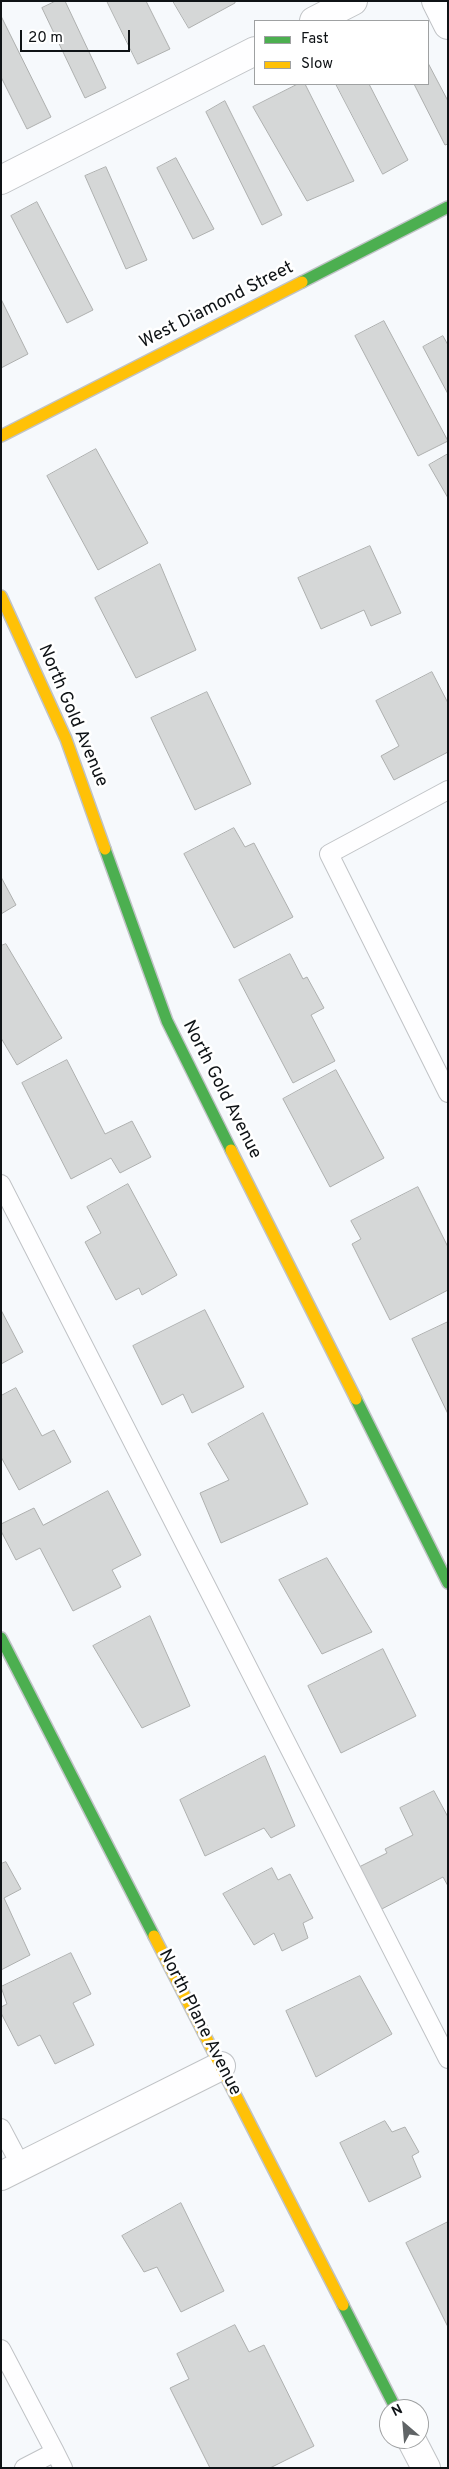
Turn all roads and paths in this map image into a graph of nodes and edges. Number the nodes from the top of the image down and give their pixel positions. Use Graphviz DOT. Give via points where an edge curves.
graph roads {
  1 [pos="353,1"];
  2 [pos="436,1"];
  3 [pos="316,20"];
  4 [pos="448,25"];
  5 [pos="254,52"];
  6 [pos="1,180"];
  7 [pos="448,206"];
  8 [pos="1,436"];
  9 [pos="1,596"];
  10 [pos="448,790"];
  11 [pos="448,1093"];
  12 [pos="1,1184"];
  13 [pos="448,1583"];
  14 [pos="1,1638"];
  15 [pos="448,2059"];
  16 [pos="221,2066"];
  17 [pos="1,2128"];
  18 [pos="11,2171"];
  19 [pos="1,2349"];
  20 [pos="391,2399"];
  21 [pos="416,2449"];
  22 [pos="59,2460"];
  23 [pos="24,2468"];
  24 [pos="426,2468"];
  1 -- 3 [label="street"];
  2 -- 4 [label="street"];
  5 -- 6 [label="street"];
  7 -- 8 [label="street, West Diamond Street"];
  9 -- 13 [label="street, North Gold Avenue" via="66,739 166,1021"];
  10 -- 11 [label="lane" via="329,854"];
  12 -- 15 [label="lane"];
  14 -- 16 [label="street, North Plane Avenue"];
  16 -- 18 [label="street"];
  16 -- 20 [label="street, North Plane Avenue"];
  17 -- 18 [label="lane"];
  19 -- 22 [label="lane"];
  21 -- 24 [label="street"];
  22 -- 23 [label="lane"];
}
